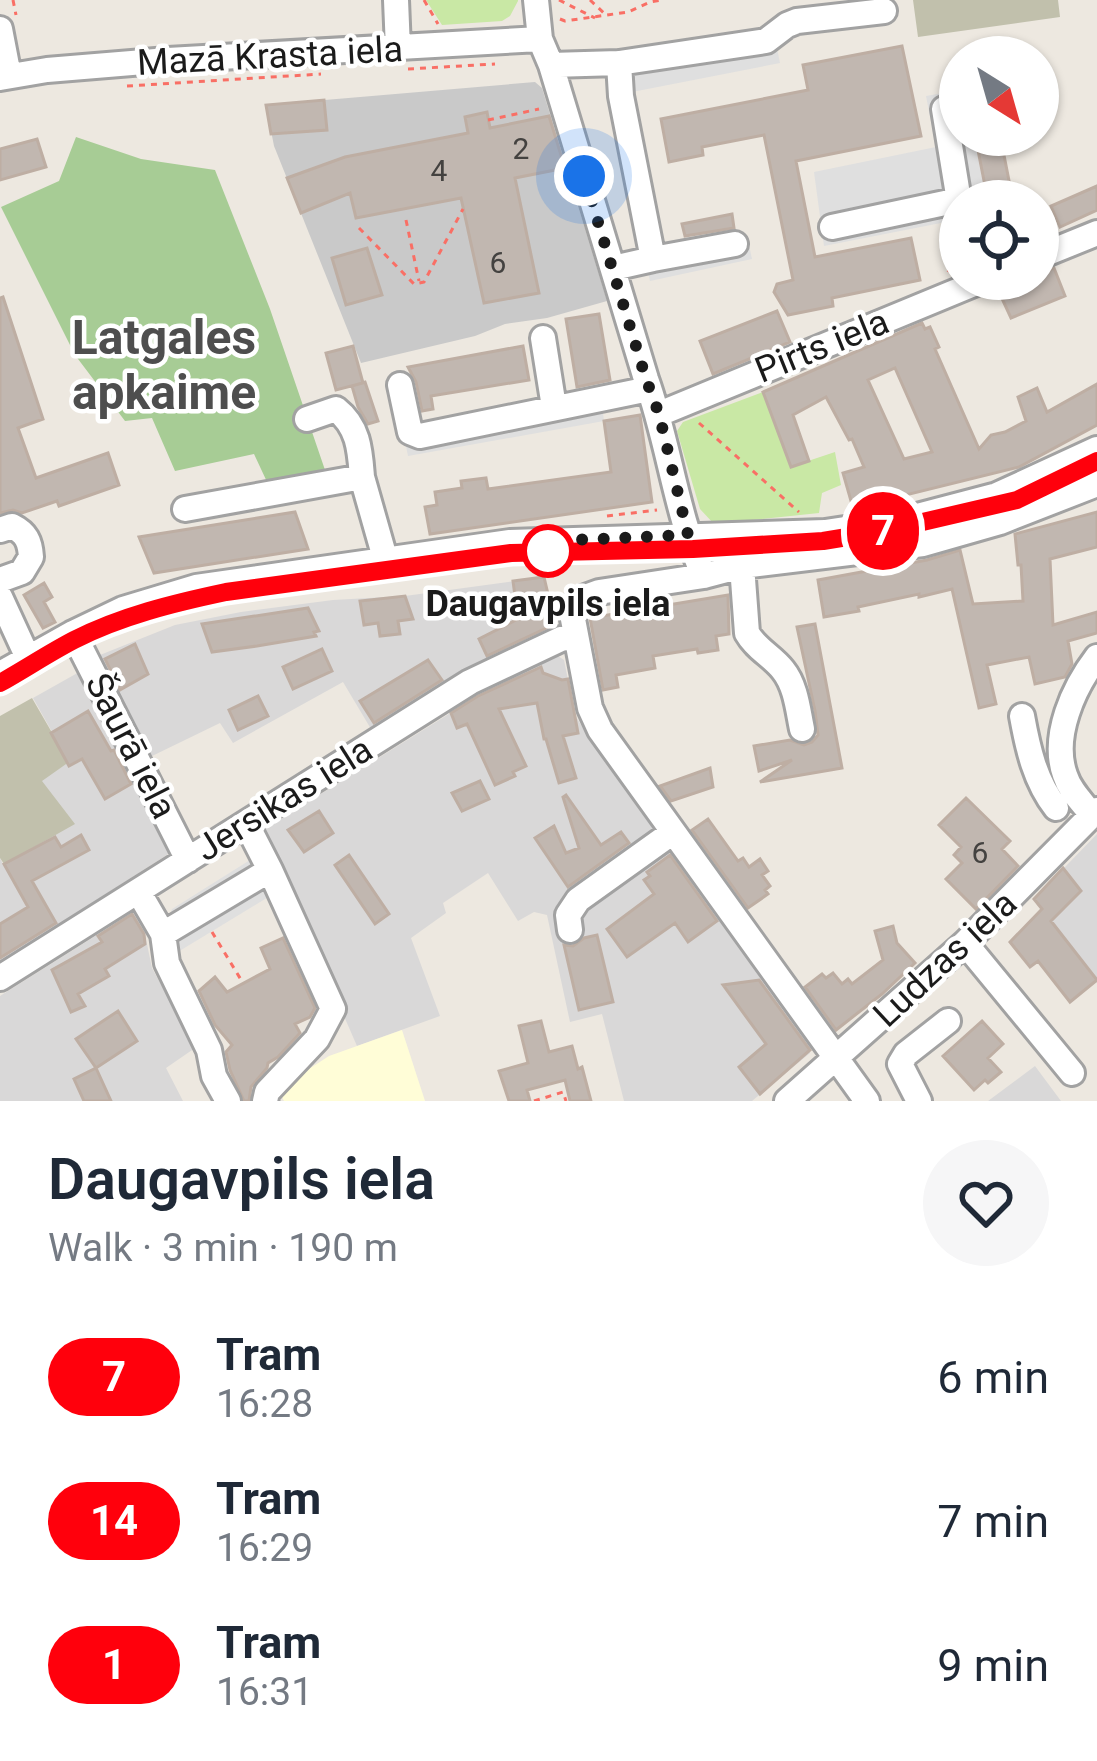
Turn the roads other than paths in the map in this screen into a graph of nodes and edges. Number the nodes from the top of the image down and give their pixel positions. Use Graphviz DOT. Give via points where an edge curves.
graph roads {
  1 [pos="396,0"];
  2 [pos="536,0"];
  3 [pos="884,11"];
  4 [pos="8,25"];
  5 [pos="540,39"];
  6 [pos="400,59"];
  7 [pos="619,64"];
  8 [pos="551,65"];
  9 [pos="5,77"];
  10 [pos="939,207"];
  11 [pos="832,227"];
  12 [pos="1097,233"];
  13 [pos="735,244"];
  14 [pos="1059,248"];
  15 [pos="653,259"];
  16 [pos="613,268"];
  17 [pos="939,292"];
  18 [pos="543,338"];
  19 [pos="400,386"];
  20 [pos="649,388"];
  21 [pos="554,407"];
  22 [pos="670,409"];
  23 [pos="308,419"];
  24 [pos="1097,449"];
  25 [pos="362,477"];
  26 [pos="1097,484"];
  27 [pos="185,509"];
  28 [pos="0,530"];
  29 [pos="688,535"];
  30 [pos="385,558"];
  31 [pos="742,566"];
  32 [pos="704,576"];
  33 [pos="0,580"];
  34 [pos="0,598"];
  35 [pos="73,633"];
  36 [pos="575,636"];
  37 [pos="1097,657"];
  38 [pos="28,658"];
  39 [pos="0,674"];
  40 [pos="1022,716"];
  41 [pos="802,729"];
  42 [pos="1032,761"];
  43 [pos="1061,761"];
  44 [pos="1056,808"];
  45 [pos="1095,813"];
  46 [pos="246,823"];
  47 [pos="673,832"];
  48 [pos="188,860"];
  49 [pos="270,870"];
  50 [pos="138,891"];
  51 [pos="570,930"];
  52 [pos="164,934"];
  53 [pos="965,944"];
  54 [pos="0,978"];
  55 [pos="948,1021"];
  56 [pos="837,1058"];
  57 [pos="1072,1073"];
  58 [pos="228,1101"];
  59 [pos="265,1101"];
  60 [pos="787,1101"];
  61 [pos="867,1101"];
  62 [pos="919,1101"];
  1 -- 6 [label="street"];
  2 -- 5 [label="street"];
  3 -- 7 [label="street" via="797,21 766,41"];
  4 -- 9 [label="street"];
  5 -- 6 [label="street, Mazā Krasta iela"];
  5 -- 8 [label="street"];
  6 -- 9 [label="street, Mazā Krasta iela" via="168,60"];
  7 -- 8 [label="street"];
  7 -- 15 [label="street"];
  8 -- 16 [label="street"];
  10 -- 11 [label="street"];
  12 -- 14 [label="street"];
  13 -- 15 [label="street"];
  15 -- 16 [label="street"];
  16 -- 20 [label="street"];
  17 -- 22 [label="street, Pirts iela"];
  18 -- 21 [label="street"];
  19 -- 21 [label="street" via="414,436"];
  20 -- 21 [label="street"];
  20 -- 22 [label="street"];
  22 -- 29 [label="street"];
  23 -- 25 [label="street" via="344,415 360,444"];
  24 -- 29 [label="street" via="997,495 898,521 826,532"];
  25 -- 27 [label="street"];
  25 -- 30 [label="street"];
  26 -- 31 [label="street" via="923,544"];
  28 -- 33 [label="street" via="22,532 32,557 22,572"];
  29 -- 30 [label="street" via="511,542"];
  29 -- 32 [label="street"];
  30 -- 35 [label="street" via="196,587"];
  31 -- 32 [label="street"];
  31 -- 41 [label="street" via="747,633 789,679"];
  32 -- 36 [label="street" via="577,600"];
  34 -- 38 [label="street"];
  35 -- 38 [label="street"];
  35 -- 48 [label="street, Šaurā iela"];
  36 -- 46 [label="street, Jersikas iela" via="470,682"];
  36 -- 47 [label="street" via="600,730"];
  37 -- 43 [label="street" via="1070,701"];
  38 -- 39 [label="street"];
  40 -- 42 [label="street"];
  42 -- 43 [label="street"];
  42 -- 44 [label="street"];
  43 -- 45 [label="street" via="1066,780"];
  45 -- 53 [label="street, Ludzas iela"];
  46 -- 48 [label="street, Jersikas iela"];
  46 -- 49 [label="street"];
  47 -- 51 [label="street" via="578,900"];
  47 -- 56 [label="street"];
  48 -- 50 [label="street, Jersikas iela"];
  49 -- 52 [label="street"];
  49 -- 59 [label="street" via="332,1009"];
  50 -- 52 [label="street"];
  50 -- 54 [label="street, Jersikas iela"];
  52 -- 58 [label="street" via="167,963"];
  53 -- 56 [label="street, Ludzas iela"];
  53 -- 57 [label="street"];
  55 -- 62 [label="street" via="900,1064"];
  56 -- 60 [label="street, Ludzas iela"];
  56 -- 61 [label="street"];
}
